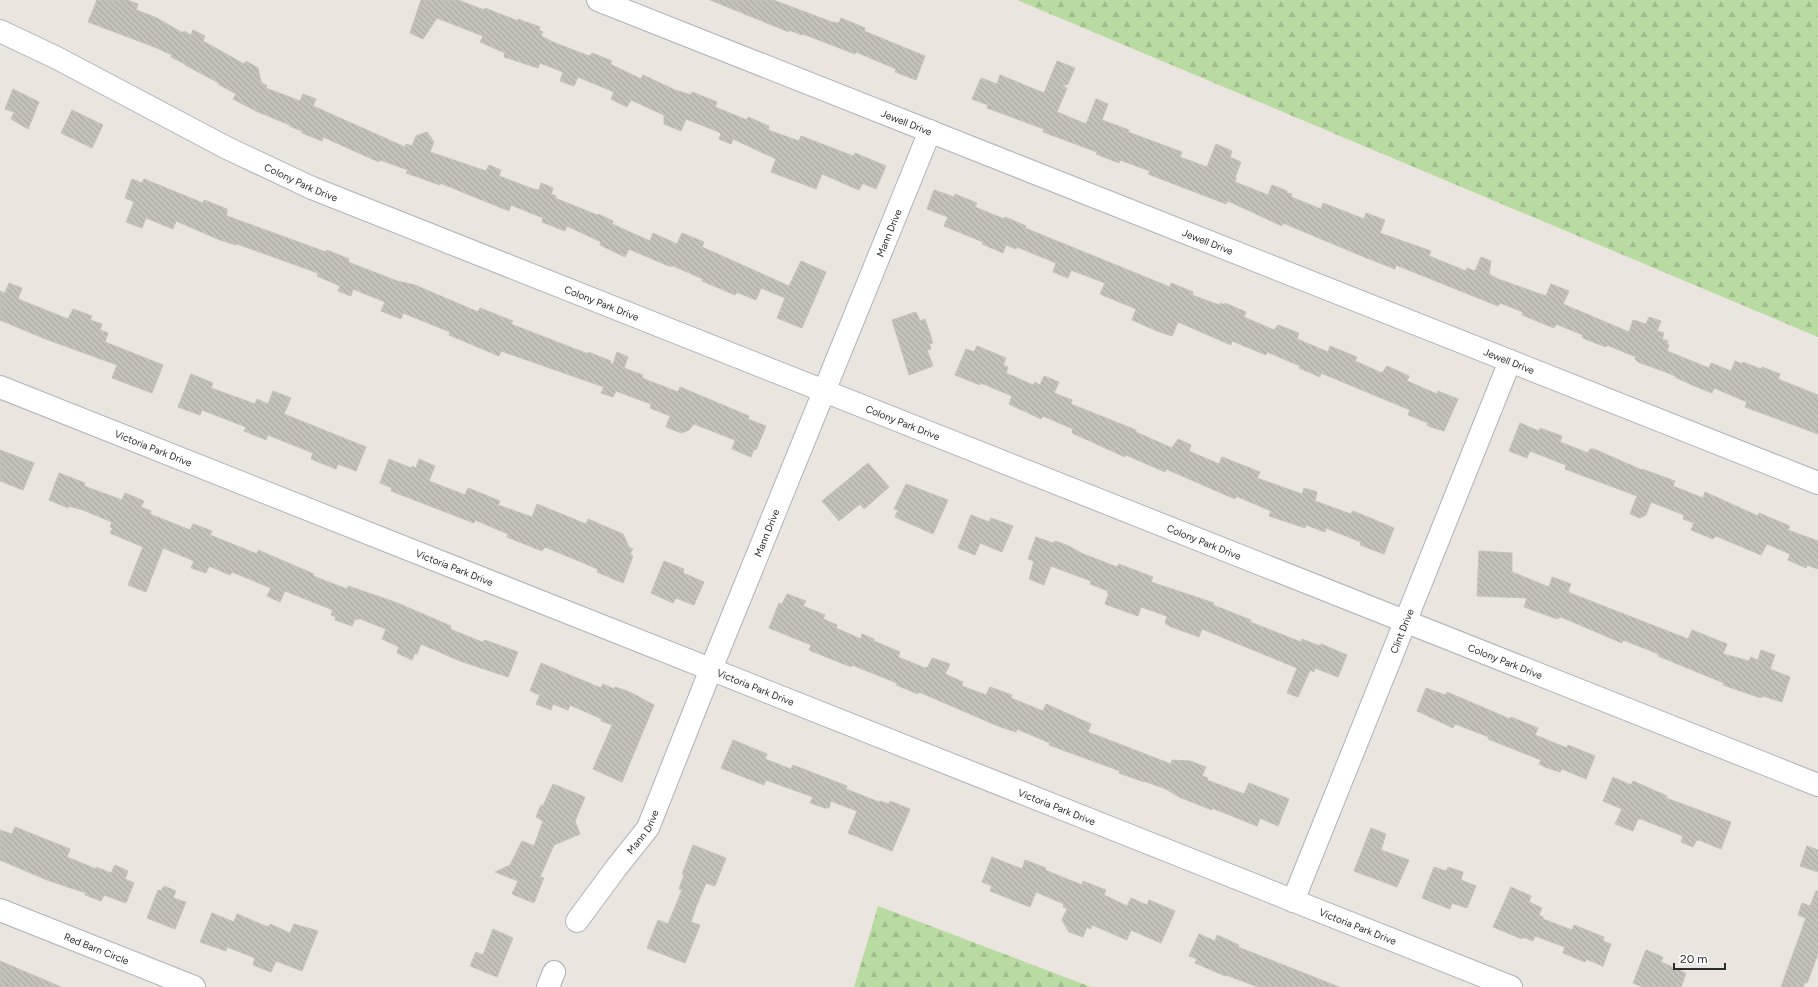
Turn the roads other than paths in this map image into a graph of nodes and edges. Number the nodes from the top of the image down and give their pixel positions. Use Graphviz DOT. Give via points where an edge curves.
graph roads {
  1 [pos="598,0"];
  2 [pos="0,31"];
  3 [pos="930,131"];
  4 [pos="1510,361"];
  5 [pos="0,387"];
  6 [pos="824,390"];
  7 [pos="1818,483"];
  8 [pos="1404,621"];
  9 [pos="711,669"];
  10 [pos="1818,785"];
  11 [pos="1293,901"];
  12 [pos="0,910"];
  13 [pos="577,921"];
  14 [pos="194,987"];
  15 [pos="1511,987"];
  1 -- 3 [label="street, Jewell Drive"];
  2 -- 6 [label="street, Colony Park Drive" via="57,58 227,148 312,188"];
  3 -- 4 [label="street, Jewell Drive"];
  3 -- 6 [label="street, Mann Drive"];
  4 -- 7 [label="street, Jewell Drive"];
  4 -- 8 [label="street, Clint Drive"];
  5 -- 9 [label="street, Victoria Park Drive"];
  6 -- 8 [label="street, Colony Park Drive"];
  6 -- 9 [label="street, Mann Drive"];
  8 -- 10 [label="street, Colony Park Drive"];
  8 -- 11 [label="street, Clint Drive"];
  9 -- 11 [label="street, Victoria Park Drive"];
  9 -- 13 [label="street, Mann Drive" via="648,828"];
  11 -- 15 [label="street, Victoria Park Drive"];
  12 -- 14 [label="street, Red Barn Circle"];
}
